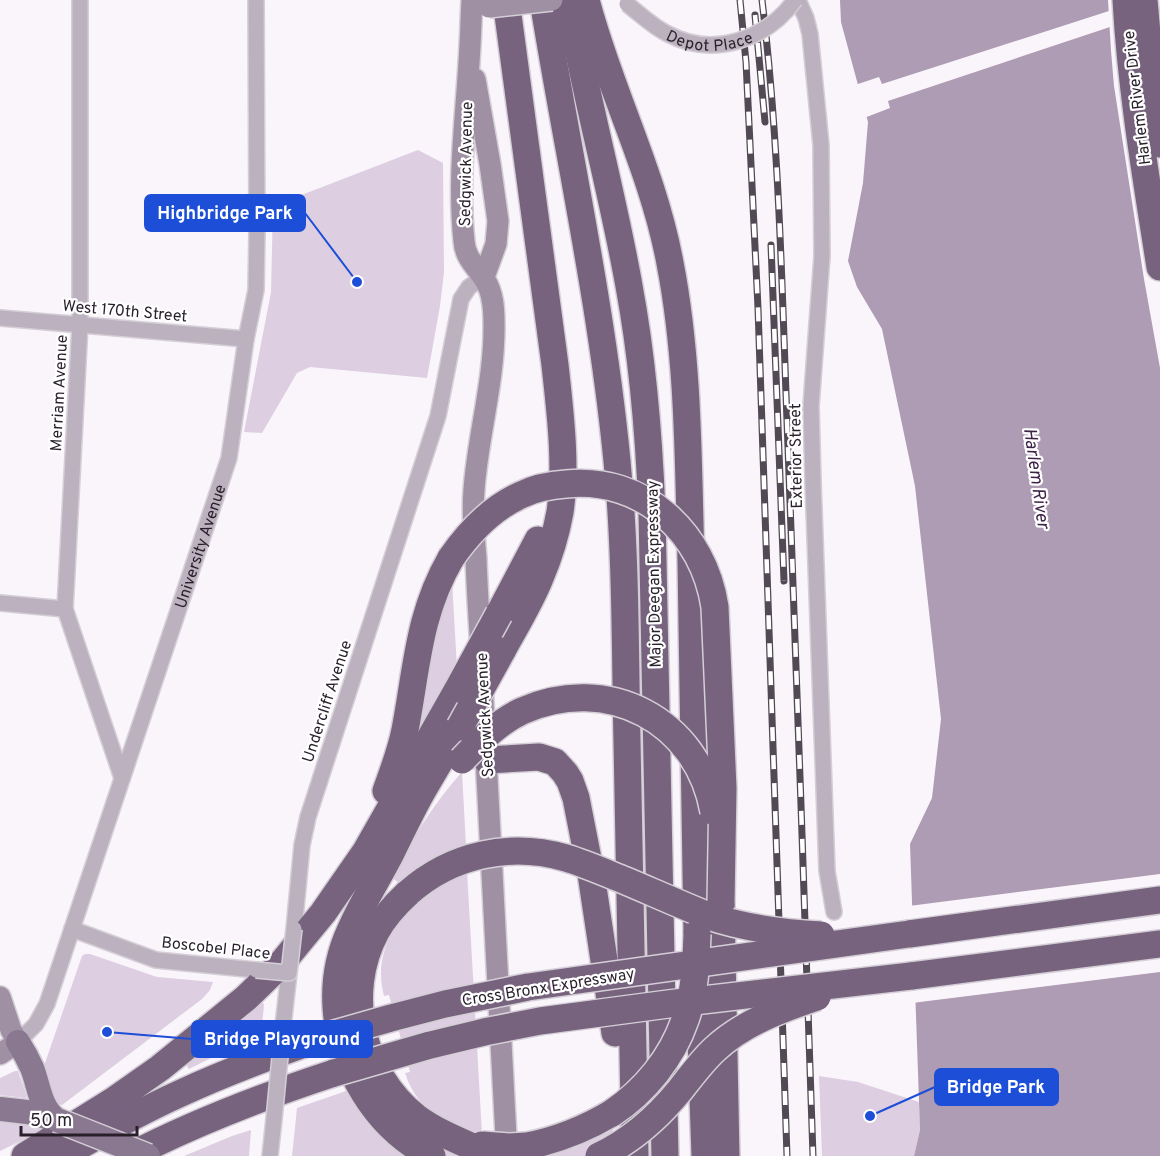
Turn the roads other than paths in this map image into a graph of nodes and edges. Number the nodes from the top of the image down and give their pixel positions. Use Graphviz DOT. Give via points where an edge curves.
graph roads {
  1 [pos="80,0"];
  2 [pos="256,0"];
  3 [pos="543,0"];
  4 [pos="552,0"];
  5 [pos="569,0"];
  6 [pos="586,0"];
  7 [pos="621,0"];
  8 [pos="796,0"];
  9 [pos="1126,0"];
  10 [pos="1144,0"];
  11 [pos="485,4"];
  12 [pos="470,45"];
  13 [pos="1160,144"];
  14 [pos="1160,267"];
  15 [pos="483,277"];
  16 [pos="0,318"];
  17 [pos="80,324"];
  18 [pos="246,339"];
  19 [pos="561,434"];
  20 [pos="0,603"];
  21 [pos="65,609"];
  22 [pos="474,760"];
  23 [pos="123,778"];
  24 [pos="389,856"];
  25 [pos="336,895"];
  26 [pos="1160,900"];
  27 [pos="721,903"];
  28 [pos="834,912"];
  29 [pos="72,929"];
  30 [pos="697,934"];
  31 [pos="909,934"];
  32 [pos="1160,944"];
  33 [pos="289,973"];
  34 [pos="911,976"];
  35 [pos="0,997"];
  36 [pos="9,1048"];
  37 [pos="0,1109"];
  38 [pos="57,1120"];
  39 [pos="423,1151"];
  40 [pos="491,1152"];
  41 [pos="25,1156"];
  42 [pos="62,1156"];
  43 [pos="130,1156"];
  44 [pos="148,1156"];
  45 [pos="270,1156"];
  46 [pos="598,1156"];
  47 [pos="634,1156"];
  48 [pos="665,1156"];
  49 [pos="705,1156"];
  50 [pos="726,1156"];
  1 -- 17 [label="street, Merriam Avenue"];
  2 -- 18 [label="street, University Avenue" via="256,290"];
  3 -- 47 [label="highway, Major Deegan Expressway" via="596,298 617,465 624,609"];
  4 -- 11 [label="main road, bridge"];
  5 -- 48 [label="highway, Major Deegan Expressway" via="629,285 645,396 652,522"];
  6 -- 30 [label="highway" via="655,200 680,325 688,419"];
  7 -- 8 [label="street, Depot Place, bridge" via="668,35 704,45 731,43 754,35 778,20"];
  8 -- 28 [label="street, Exterior Street" via="810,33 821,145 822,256 811,417 827,871"];
  9 -- 14 [label="highway, Harlem River Drive" via="1133,91"];
  10 -- 13 [label="highway, Harlem River Drive"];
  11 -- 12 [label="main road, Sedgwick Avenue"];
  11 -- 19 [label="highway" via="555,365"];
  12 -- 15 [label="main road, Sedgwick Avenue" via="498,221 496,244"];
  12 -- 15 [label="main road, Sedgwick Avenue" via="462,214 465,249"];
  15 -- 22 [label="main road, Sedgwick Avenue" via="492,297 494,330 473,505"];
  15 -- 33 [label="street, Undercliff Avenue, bridge" via="461,299 438,416 308,817"];
  16 -- 17 [label="street, West 170th Street"];
  17 -- 18 [label="street, West 170th Street"];
  17 -- 21 [label="street, Merriam Avenue"];
  18 -- 23 [label="street, University Avenue" via="229,458"];
  19 -- 24 [label="highway, bridge" via="560,512 542,575"];
  19 -- 25 [label="highway, bridge" via="548,515 529,561 375,836"];
  20 -- 21 [label="street"];
  21 -- 23 [label="street, Merriam Avenue"];
  22 -- 24 [label="highway" via="434,793"];
  22 -- 27 [label="highway, bridge" via="487,734 540,704 590,698 619,703 647,714 684,743 704,778 716,825"];
  22 -- 40 [label="main road, Sedgwick Avenue"];
  22 -- 47 [label="highway" via="548,759 565,773 573,790 591,874"];
  23 -- 29 [label="street, University Avenue"];
  24 -- 39 [label="highway" via="344,945 336,986 336,1019 349,1066 363,1092 388,1124"];
  25 -- 27 [label="highway, bridge" via="360,851 398,757 424,620 451,558 480,523 512,499 546,486 574,483 604,485 632,494 664,513 686,535 703,563 715,607 722,767"];
  25 -- 41 [label="highway" via="295,949 265,980 176,1057"];
  26 -- 31 [label="highway, Cross Bronx Expressway"];
  27 -- 50 [label="highway, bridge"];
  29 -- 33 [label="street, Boscobel Place, bridge" via="156,960"];
  29 -- 36 [label="street, University Avenue" via="47,1004 36,1024"];
  30 -- 40 [label="highway, bridge" via="685,1020 665,1059 642,1089 587,1127 544,1143"];
  30 -- 49 [label="highway, bridge"];
  31 -- 40 [label="highway, bridge" via="835,936 735,924 578,862 524,851 486,853 432,874 408,893 372,941 361,982 361,1024 374,1066 392,1094 432,1127"];
  31 -- 42 [label="highway, Cross Bronx Expressway, bridge" via="528,987 391,1018 324,1037 179,1094"];
  32 -- 34 [label="highway, Cross Bronx Expressway"];
  33 -- 45 [label="street, Undercliff Avenue, bridge"];
  34 -- 43 [label="highway, Cross Bronx Expressway, bridge" via="540,1021 484,1032 284,1089 181,1130"];
  34 -- 46 [label="highway, bridge" via="831,992 741,1029 714,1049 649,1123"];
  35 -- 36 [label="main road" via="11,1030"];
  36 -- 38 [label="main road" via="33,1070 45,1108"];
  37 -- 38 [label="main road"];
  38 -- 44 [label="main road, bridge"];
}
